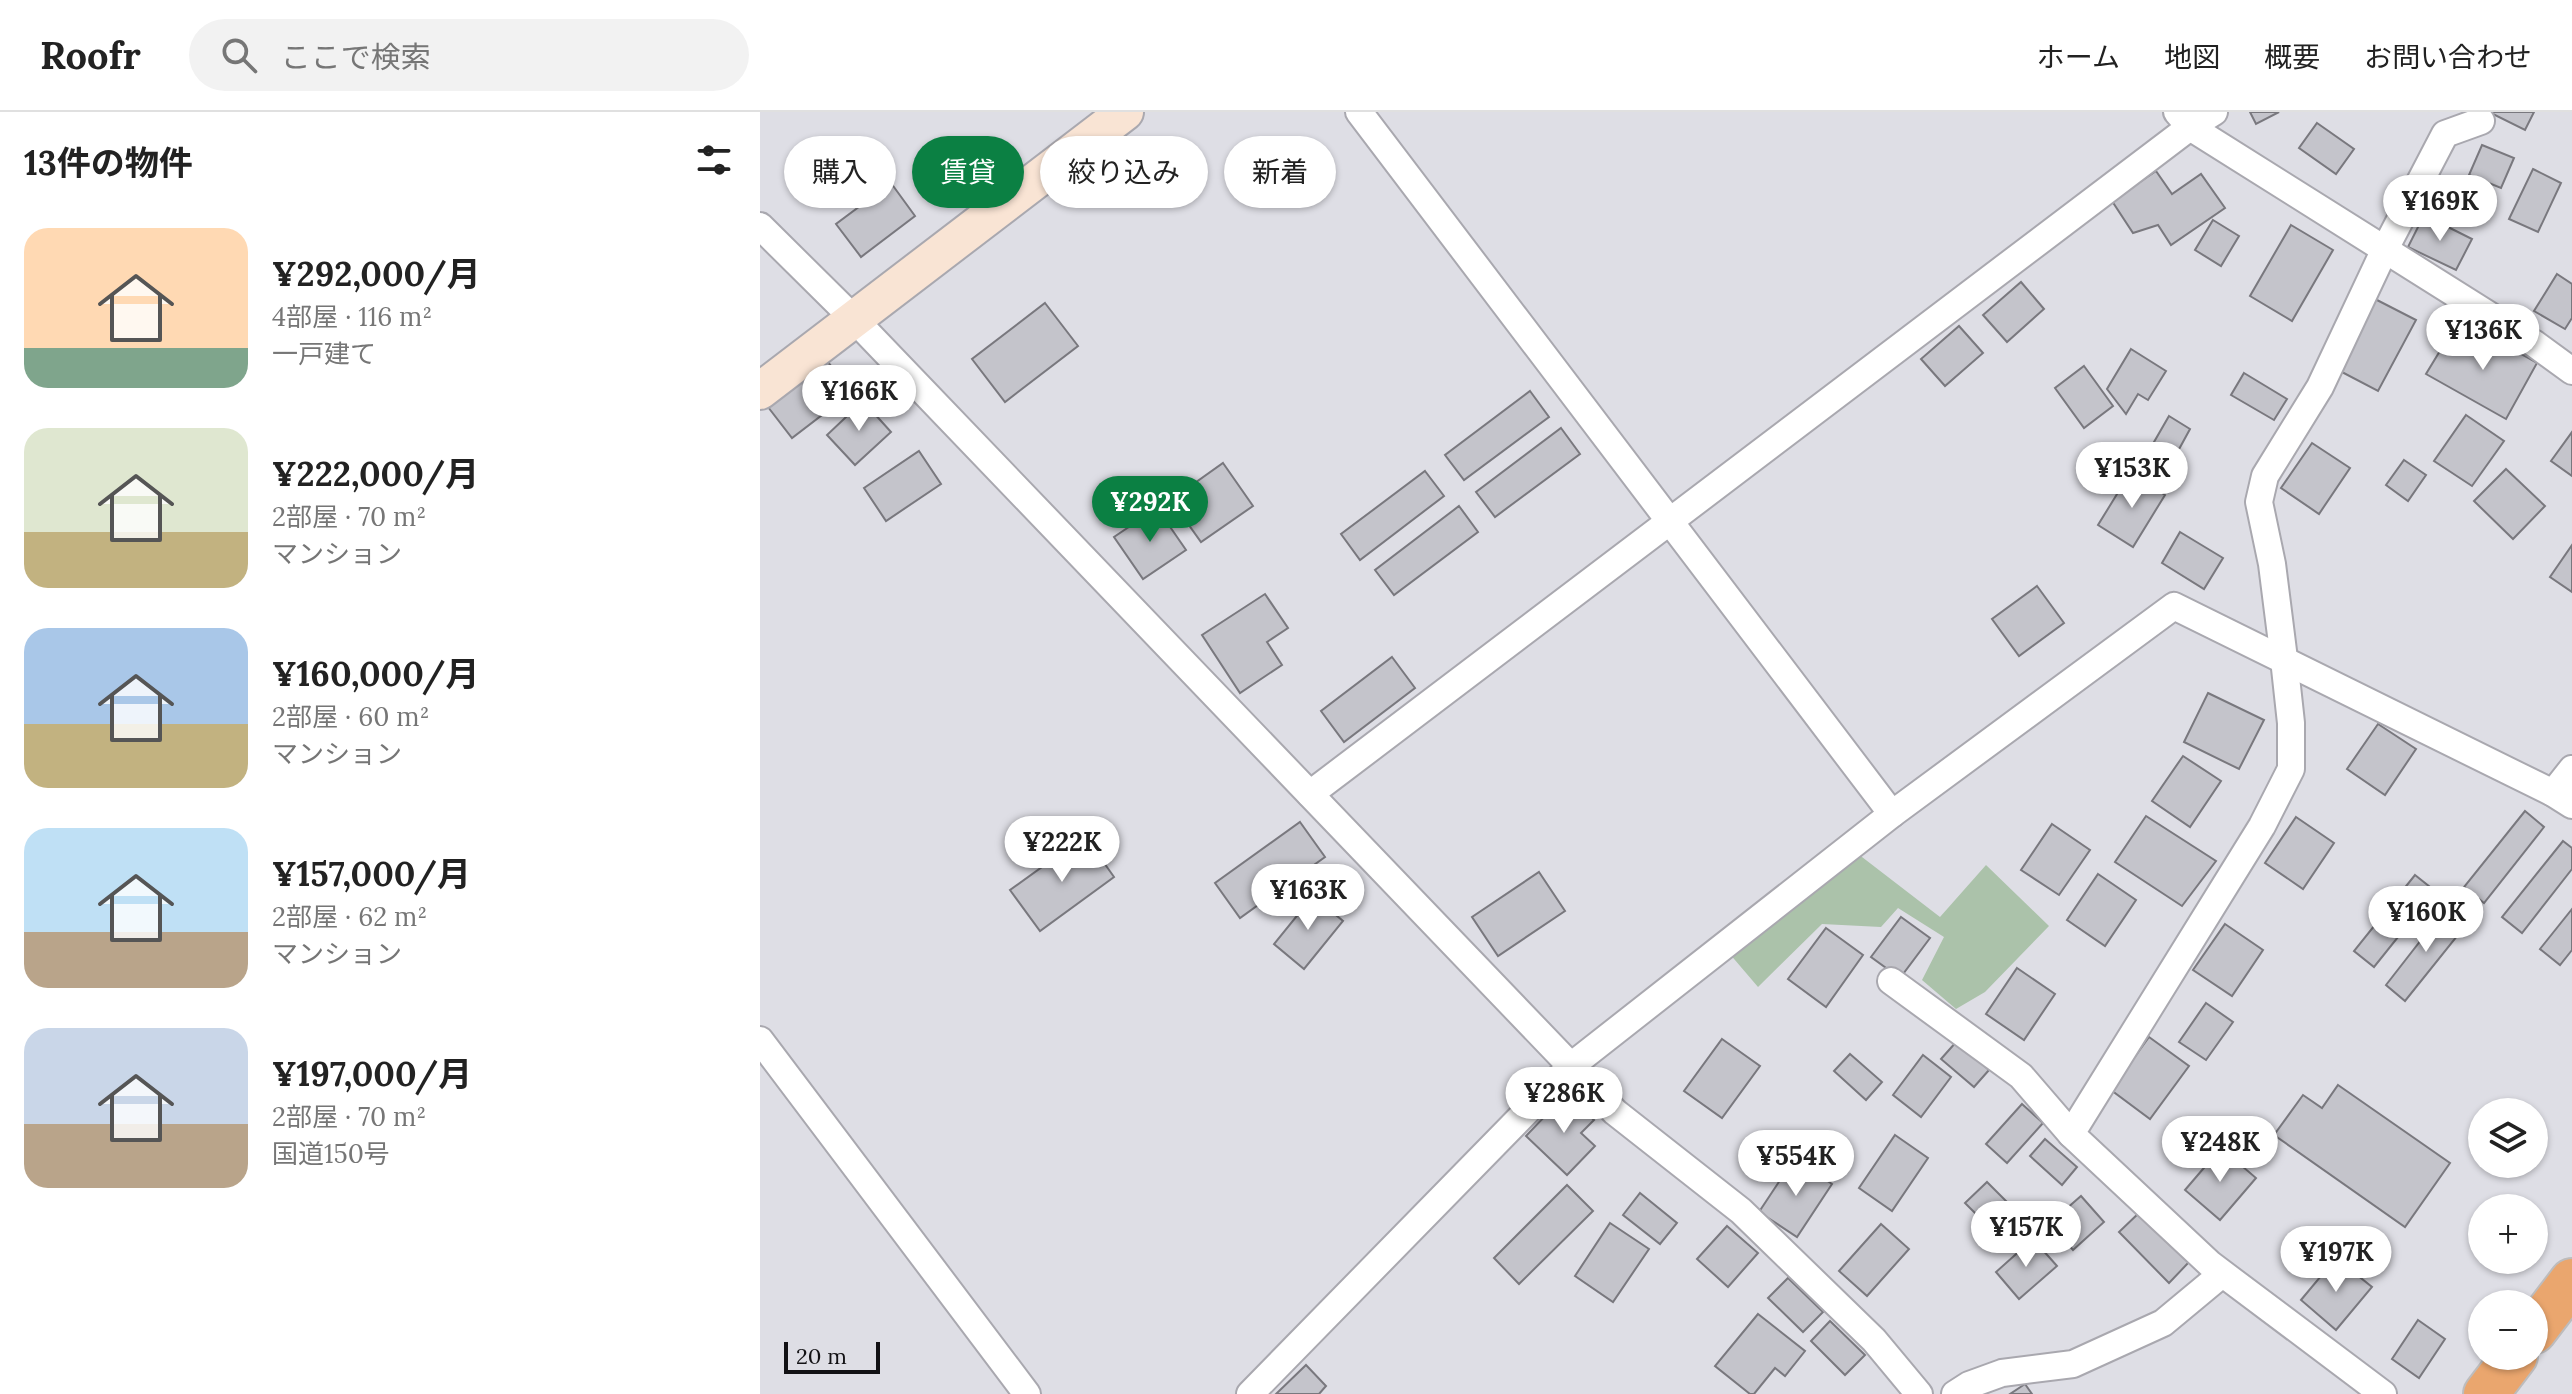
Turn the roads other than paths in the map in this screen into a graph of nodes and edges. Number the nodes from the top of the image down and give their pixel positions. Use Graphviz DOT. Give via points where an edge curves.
graph roads {
  1 [pos="1125,112"];
  2 [pos="1359,112"];
  3 [pos="2214,112"];
  4 [pos="2184,120"];
  5 [pos="2481,121"];
  6 [pos="760,226"];
  7 [pos="2385,249"];
  8 [pos="854,319"];
  9 [pos="2572,371"];
  10 [pos="760,391"];
  11 [pos="1671,523"];
  12 [pos="2284,659"];
  13 [pos="2572,769"];
  14 [pos="1310,794"];
  15 [pos="2563,799"];
  16 [pos="1892,814"];
  17 [pos="1891,981"];
  18 [pos="760,1040"];
  19 [pos="1571,1066"];
  20 [pos="2071,1134"];
  21 [pos="2222,1274"];
  22 [pos="2572,1281"];
  23 [pos="2548,1313"];
  24 [pos="2504,1370"];
  25 [pos="1027,1394"];
  26 [pos="1250,1394"];
  27 [pos="1919,1394"];
  28 [pos="1955,1394"];
  29 [pos="2383,1394"];
  30 [pos="2486,1394"];
  1 -- 8 [label="street"];
  2 -- 11 [label="street"];
  3 -- 4 [label="street"];
  4 -- 7 [label="street"];
  4 -- 11 [label="street"];
  5 -- 7 [label="street" via="2445,134"];
  6 -- 8 [label="street"];
  7 -- 9 [label="street"];
  7 -- 12 [label="street" via="2320,387 2265,476 2259,502"];
  8 -- 10 [label="street"];
  8 -- 14 [label="street"];
  11 -- 14 [label="street"];
  11 -- 16 [label="street"];
  12 -- 15 [label="street"];
  12 -- 16 [label="street" via="2174,606"];
  12 -- 20 [label="street" via="2291,769 2262,826"];
  13 -- 15 [label="street"];
  14 -- 19 [label="street"];
  16 -- 19 [label="street"];
  17 -- 20 [label="street" via="2021,1076"];
  18 -- 25 [label="street"];
  19 -- 26 [label="street"];
  19 -- 27 [label="street" via="1615,1112 1741,1211 1874,1340"];
  20 -- 21 [label="street"];
  21 -- 28 [label="street" via="2163,1323 2073,1364 2002,1373"];
  21 -- 29 [label="street"];
  22 -- 23 [label="highway"];
  24 -- 30 [label="highway"];
}
